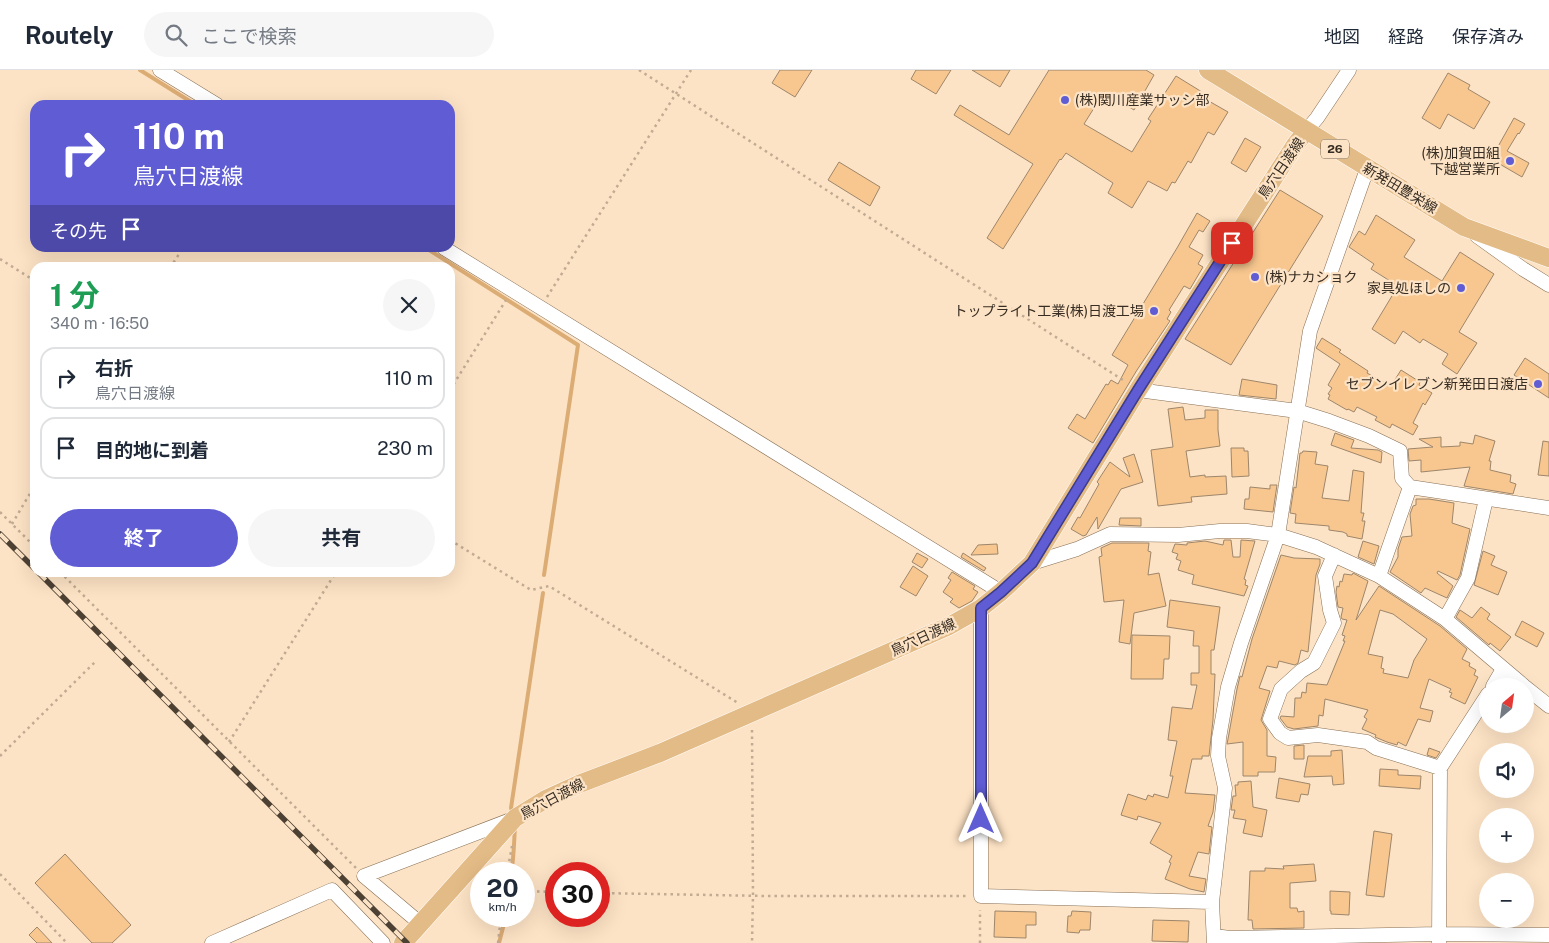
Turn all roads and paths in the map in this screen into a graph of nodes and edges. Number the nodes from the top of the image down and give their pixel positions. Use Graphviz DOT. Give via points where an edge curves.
graph roads {
  1 [pos="160,70"];
  2 [pos="639,70"];
  3 [pos="691,70"];
  4 [pos="1208,70"];
  5 [pos="1349,70"];
  6 [pos="677,94"];
  7 [pos="209,100"];
  8 [pos="1306,131"];
  9 [pos="1368,169"];
  10 [pos="1464,227"];
  11 [pos="450,252"];
  12 [pos="1549,258"];
  13 [pos="0,259"];
  14 [pos="30,278"];
  15 [pos="1549,285"];
  16 [pos="512,290"];
  17 [pos="540,307"];
  18 [pos="455,382"];
  19 [pos="1138,390"];
  20 [pos="1297,411"];
  21 [pos="1410,487"];
  22 [pos="30,493"];
  23 [pos="1486,499"];
  24 [pos="1549,508"];
  25 [pos="0,512"];
  26 [pos="12,524"];
  27 [pos="1278,535"];
  28 [pos="30,542"];
  29 [pos="455,543"];
  30 [pos="1334,555"];
  31 [pos="1032,563"];
  32 [pos="1379,576"];
  33 [pos="65,577"];
  34 [pos="333,577"];
  35 [pos="1001,592"];
  36 [pos="981,608"];
  37 [pos="1445,619"];
  38 [pos="95,662"];
  39 [pos="1504,670"];
  40 [pos="1498,678"];
  41 [pos="1514,678"];
  42 [pos="1534,694"];
  43 [pos="1549,706"];
  44 [pos="1479,708"];
  45 [pos="752,713"];
  46 [pos="229,742"];
  47 [pos="0,756"];
  48 [pos="1440,768"];
  49 [pos="516,818"];
  50 [pos="0,874"];
  51 [pos="364,876"];
  52 [pos="610,893"];
  53 [pos="753,895"];
  54 [pos="980,896"];
  55 [pos="1212,902"];
  56 [pos="421,924"];
  57 [pos="500,927"];
  58 [pos="1549,935"];
  59 [pos="1439,938"];
  60 [pos="1214,940"];
  61 [pos="68,943"];
  62 [pos="212,943"];
  63 [pos="383,943"];
  64 [pos="403,943"];
  65 [pos="498,943"];
  66 [pos="752,943"];
  67 [pos="980,943"];
  1 -- 7 [label="street"];
  2 -- 6 [label="path"];
  3 -- 6 [label="path"];
  4 -- 8 [label="main road, 新発田豊栄線 / 26"];
  5 -- 8 [label="street"];
  6 -- 17 [label="path"];
  6 -- 19 [label="path"];
  8 -- 9 [label="main road, 新発田豊栄線 / 26"];
  8 -- 19 [label="main road, 鳥穴日渡線"];
  9 -- 10 [label="main road, 新発田豊栄線 / 26"];
  9 -- 20 [label="street" via="1310,331"];
  10 -- 12 [label="main road, 新発田豊栄線 / 26"];
  10 -- 15 [label="street"];
  11 -- 16 [label="street"];
  13 -- 14 [label="path"];
  16 -- 17 [label="street"];
  16 -- 18 [label="path"];
  17 -- 35 [label="street"];
  19 -- 20 [label="street"];
  19 -- 31 [label="main road, 鳥穴日渡線"];
  20 -- 21 [label="street" via="1400,450 1402,478"];
  20 -- 27 [label="street"];
  21 -- 23 [label="street"];
  21 -- 32 [label="street"];
  22 -- 26 [label="path"];
  23 -- 24 [label="street"];
  23 -- 37 [label="street" via="1468,578"];
  25 -- 26 [label="path"];
  26 -- 28 [label="path"];
  27 -- 30 [label="street"];
  27 -- 31 [label="street" via="1247,531 1110,534 1077,549"];
  27 -- 55 [label="street" via="1241,643 1220,729 1218,756 1225,788"];
  29 -- 45 [label="path" via="531,590 549,586"];
  30 -- 32 [label="street"];
  30 -- 48 [label="street" via="1325,576 1334,622 1314,663 1281,689 1270,719 1280,734 1288,738 1318,735 1367,742 1376,748"];
  31 -- 35 [label="main road, 鳥穴日渡線"];
  32 -- 37 [label="street"];
  33 -- 46 [label="path"];
  34 -- 46 [label="path"];
  35 -- 36 [label="main road, 鳥穴日渡線"];
  36 -- 45 [label="main road, 鳥穴日渡線" via="950,626"];
  36 -- 54 [label="street"];
  37 -- 39 [label="street"];
  38 -- 47 [label="path"];
  39 -- 40 [label="street"];
  39 -- 41 [label="street"];
  42 -- 43 [label="street"];
  44 -- 48 [label="street"];
  45 -- 49 [label="main road, 鳥穴日渡線" via="579,784"];
  45 -- 53 [label="path"];
  46 -- 51 [label="path"];
  48 -- 59 [label="street"];
  49 -- 51 [label="street"];
  49 -- 56 [label="main road, 鳥穴日渡線"];
  50 -- 61 [label="path"];
  51 -- 56 [label="street"];
  52 -- 53 [label="path"];
  53 -- 54 [label="path"];
  53 -- 66 [label="path"];
  54 -- 55 [label="street"];
  54 -- 67 [label="path"];
  55 -- 60 [label="street"];
  56 -- 64 [label="main road, 鳥穴日渡線"];
  57 -- 65 [label="path"];
  58 -- 59 [label="street"];
  59 -- 60 [label="street"];
  62 -- 63 [label="street" via="332,890"];
}
